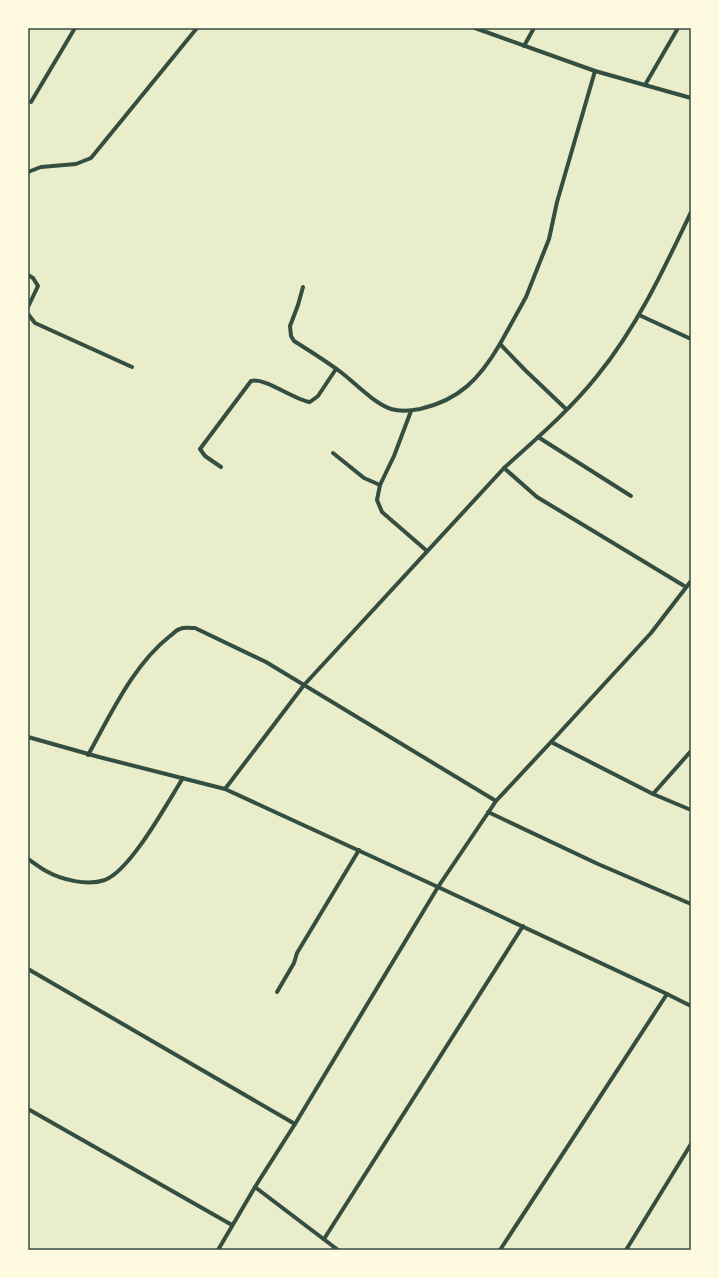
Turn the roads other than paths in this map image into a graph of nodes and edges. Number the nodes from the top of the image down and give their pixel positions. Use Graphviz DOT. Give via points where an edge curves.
graph roads {
  1 [pos="75,28"];
  2 [pos="197,28"];
  3 [pos="475,28"];
  4 [pos="534,28"];
  5 [pos="678,28"];
  6 [pos="524,46"];
  7 [pos="595,71"];
  8 [pos="644,85"];
  9 [pos="691,98"];
  10 [pos="31,102"];
  11 [pos="28,172"];
  12 [pos="691,212"];
  13 [pos="28,275"];
  14 [pos="303,287"];
  15 [pos="28,307"];
  16 [pos="28,314"];
  17 [pos="639,315"];
  18 [pos="691,339"];
  19 [pos="500,344"];
  20 [pos="132,367"];
  21 [pos="336,369"];
  22 [pos="566,409"];
  23 [pos="411,411"];
  24 [pos="538,437"];
  25 [pos="334,452"];
  26 [pos="221,467"];
  27 [pos="504,468"];
  28 [pos="380,485"];
  29 [pos="631,496"];
  30 [pos="427,551"];
  31 [pos="691,581"];
  32 [pos="686,587"];
  33 [pos="304,685"];
  34 [pos="28,737"];
  35 [pos="551,742"];
  36 [pos="691,751"];
  37 [pos="88,755"];
  38 [pos="183,778"];
  39 [pos="225,789"];
  40 [pos="653,794"];
  41 [pos="496,801"];
  42 [pos="691,810"];
  43 [pos="488,812"];
  44 [pos="359,850"];
  45 [pos="28,859"];
  46 [pos="438,886"];
  47 [pos="691,904"];
  48 [pos="523,926"];
  49 [pos="28,969"];
  50 [pos="277,992"];
  51 [pos="667,994"];
  52 [pos="691,1006"];
  53 [pos="28,1109"];
  54 [pos="295,1124"];
  55 [pos="691,1144"];
  56 [pos="255,1187"];
  57 [pos="232,1225"];
  58 [pos="324,1239"];
  59 [pos="218,1250"];
  60 [pos="338,1250"];
  61 [pos="500,1250"];
  62 [pos="626,1250"];
  1 -- 10 [label="street"];
  2 -- 11 [label="street" via="91,158 76,164 41,167"];
  3 -- 6 [label="street"];
  4 -- 6 [label="street"];
  5 -- 8 [label="street"];
  6 -- 7 [label="street"];
  7 -- 8 [label="street"];
  7 -- 19 [label="street" via="557,202 549,240 526,297"];
  8 -- 9 [label="street"];
  12 -- 17 [label="street"];
  13 -- 15 [label="street" via="38,286"];
  14 -- 21 [label="street" via="290,326 290,336"];
  16 -- 20 [label="street" via="34,323"];
  17 -- 18 [label="street"];
  17 -- 22 [label="street" via="597,376"];
  19 -- 22 [label="street"];
  19 -- 23 [label="street" via="488,364 471,384 458,394 438,404"];
  21 -- 23 [label="street" via="372,398 389,408 400,412"];
  21 -- 26 [label="street" via="318,396 310,402 263,382 251,381 200,448 205,456"];
  22 -- 24 [label="street"];
  23 -- 28 [label="street"];
  24 -- 27 [label="street"];
  24 -- 29 [label="street"];
  25 -- 28 [label="street" via="364,478"];
  27 -- 30 [label="street"];
  27 -- 32 [label="street" via="537,497"];
  28 -- 30 [label="street" via="377,500 382,512"];
  30 -- 33 [label="street"];
  31 -- 32 [label="street"];
  32 -- 35 [label="street" via="651,633"];
  33 -- 37 [label="street" via="266,662 195,628 180,629 161,643 139,669 123,691"];
  33 -- 39 [label="street"];
  33 -- 41 [label="street"];
  34 -- 37 [label="street"];
  35 -- 40 [label="street"];
  35 -- 41 [label="street"];
  36 -- 40 [label="street"];
  37 -- 38 [label="street"];
  38 -- 39 [label="street"];
  38 -- 45 [label="street" via="135,853 116,873 105,880 72,882 46,872"];
  39 -- 44 [label="street"];
  40 -- 42 [label="street"];
  41 -- 43 [label="street"];
  43 -- 46 [label="street"];
  43 -- 47 [label="street"];
  44 -- 46 [label="street"];
  44 -- 50 [label="street" via="296,953 294,963"];
  46 -- 48 [label="street"];
  46 -- 54 [label="street"];
  48 -- 51 [label="street"];
  48 -- 58 [label="street"];
  49 -- 54 [label="street"];
  51 -- 52 [label="street"];
  51 -- 61 [label="street"];
  53 -- 57 [label="street"];
  54 -- 56 [label="street"];
  55 -- 62 [label="street"];
  56 -- 57 [label="street"];
  56 -- 58 [label="street"];
  57 -- 59 [label="street"];
  58 -- 60 [label="street"];
}
